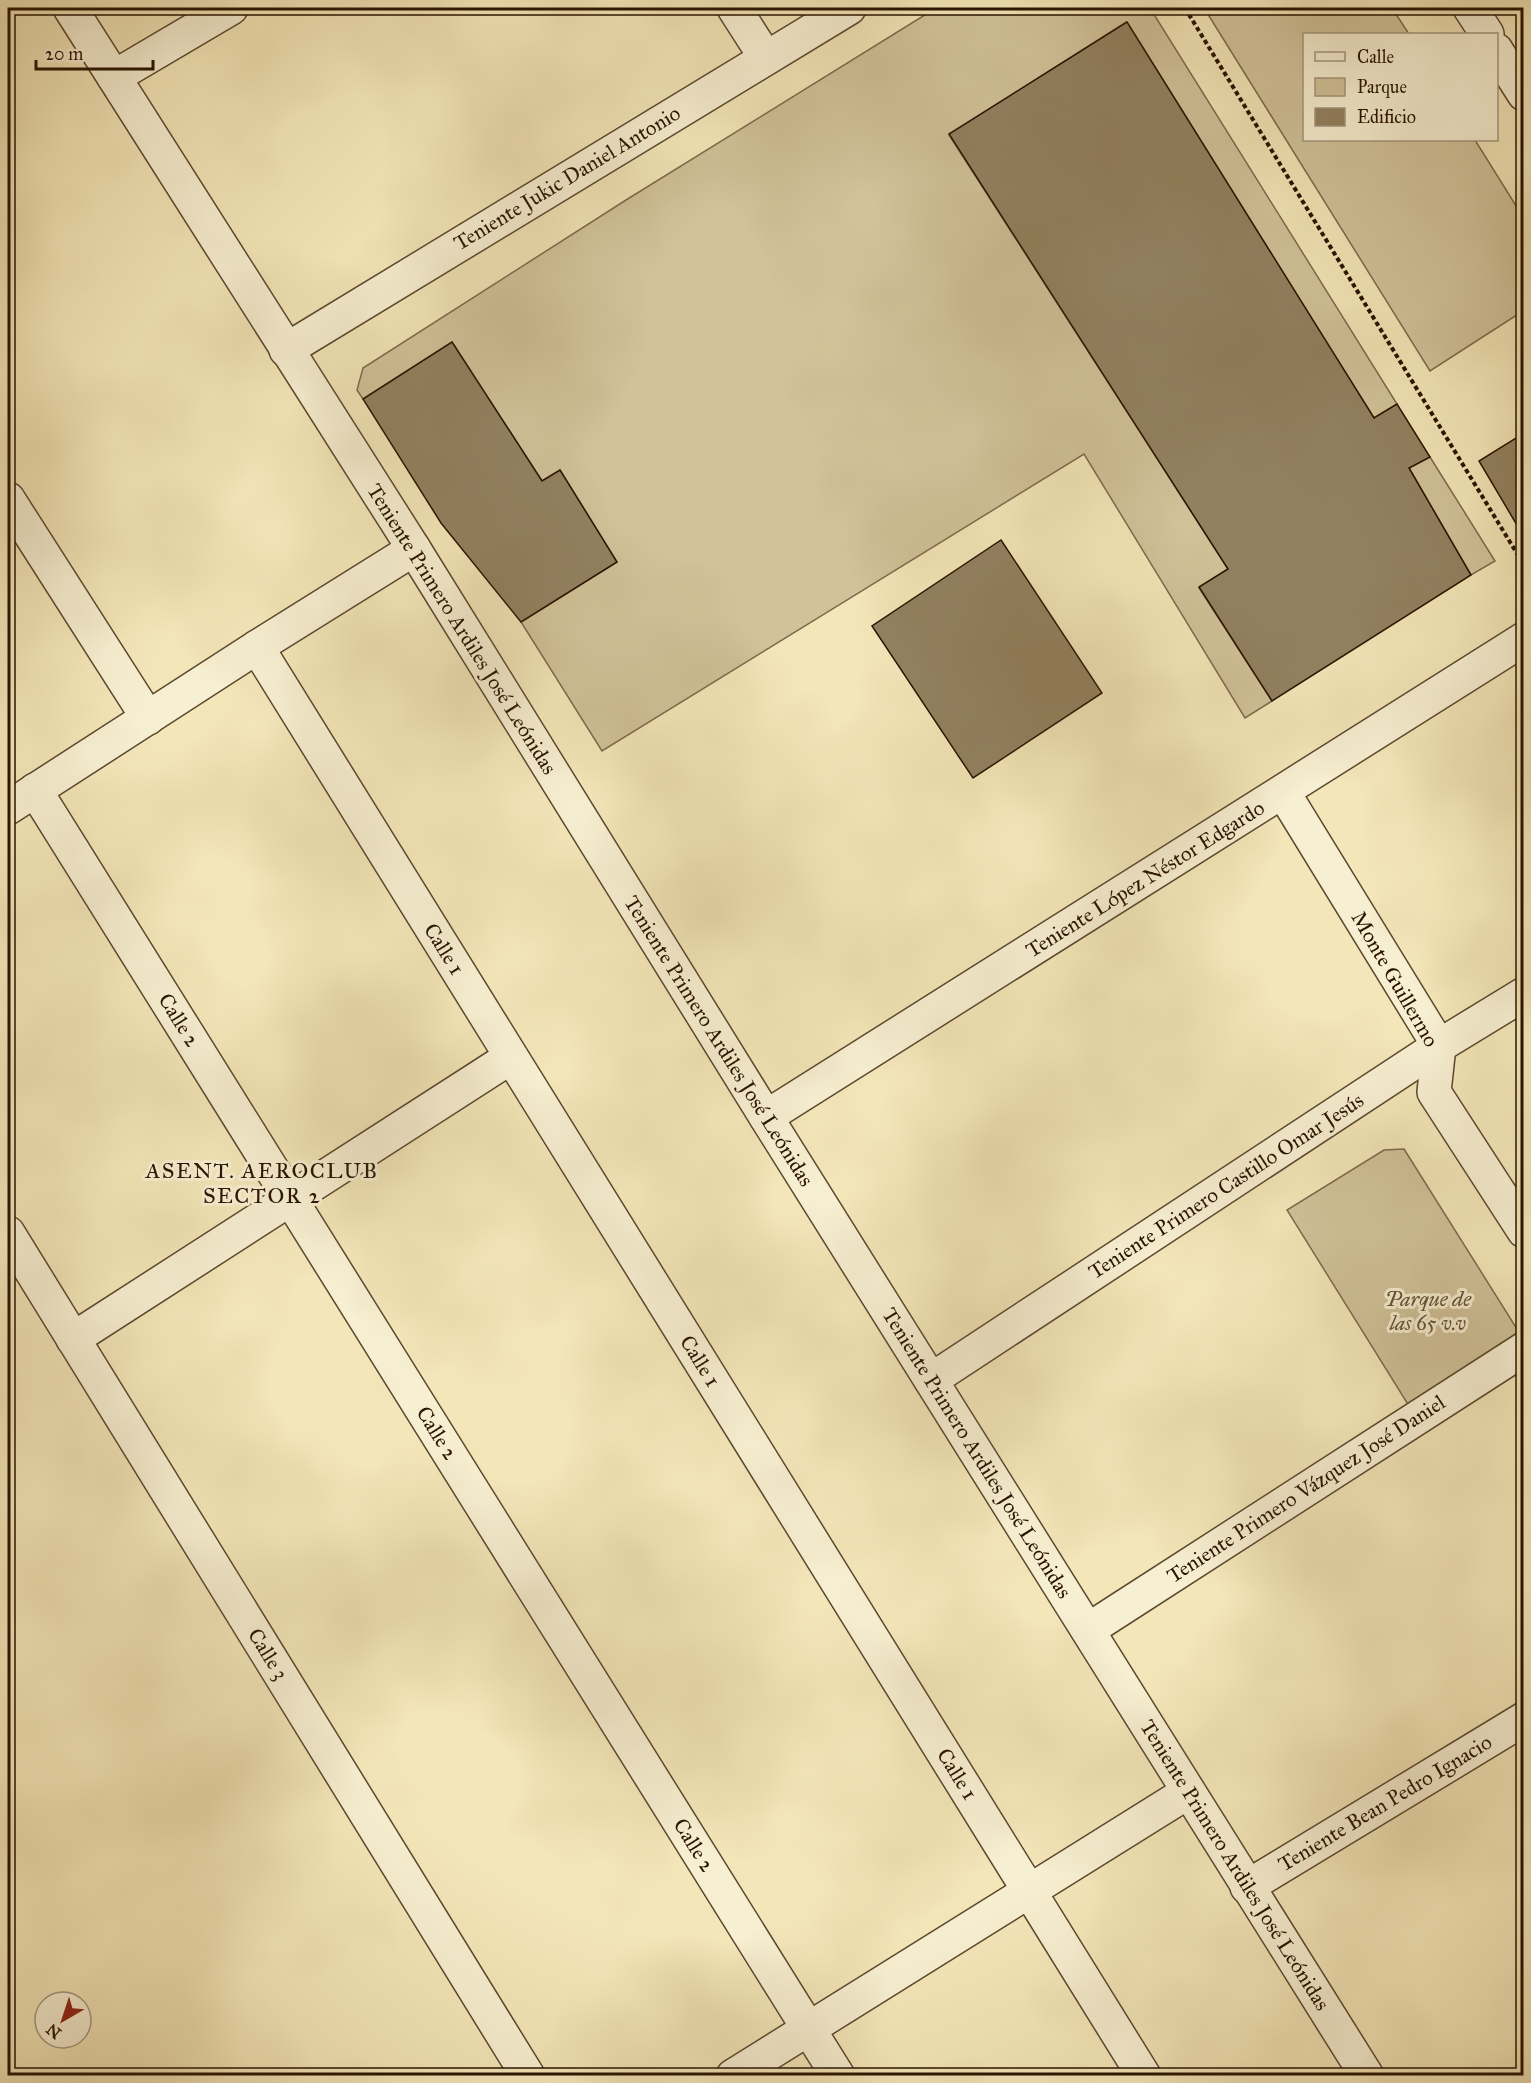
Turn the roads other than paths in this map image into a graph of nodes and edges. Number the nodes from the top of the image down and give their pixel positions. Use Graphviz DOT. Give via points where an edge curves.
graph roads {
  1 [pos="70,8"];
  2 [pos="231,8"];
  3 [pos="734,8"];
  4 [pos="849,8"];
  5 [pos="1470,8"];
  6 [pos="1486,33"];
  7 [pos="1498,52"];
  8 [pos="766,58"];
  9 [pos="114,77"];
  10 [pos="1524,94"];
  11 [pos="286,350"];
  12 [pos="8,499"];
  13 [pos="414,549"];
  14 [pos="1524,639"];
  15 [pos="257,647"];
  16 [pos="148,718"];
  17 [pos="35,790"];
  18 [pos="1283,792"];
  19 [pos="8,808"];
  20 [pos="1524,994"];
  21 [pos="1439,1046"];
  22 [pos="511,1056"];
  23 [pos="766,1117"];
  24 [pos="291,1198"];
  25 [pos="1524,1231"];
  26 [pos="8,1233"];
  27 [pos="73,1339"];
  28 [pos="1524,1349"];
  29 [pos="931,1380"];
  30 [pos="1088,1630"];
  31 [pos="1524,1719"];
  32 [pos="1188,1792"];
  33 [pos="1247,1887"];
  34 [pos="1029,1891"];
  35 [pos="809,2028"];
  36 [pos="528,2076"];
  37 [pos="733,2076"];
  38 [pos="838,2076"];
  39 [pos="1144,2076"];
  40 [pos="1367,2076"];
  1 -- 9 [label="street, Teniente Primero Ardiles José Leónidas"];
  2 -- 9 [label="street"];
  3 -- 8 [label="street"];
  4 -- 8 [label="street, Teniente Jukic Daniel Antonio"];
  5 -- 6 [label="street"];
  7 -- 10 [label="street"];
  8 -- 11 [label="street, Teniente Jukic Daniel Antonio"];
  9 -- 11 [label="street, Teniente Primero Ardiles José Leónidas"];
  11 -- 13 [label="street, Teniente Primero Ardiles José Leónidas"];
  12 -- 16 [label="street"];
  13 -- 15 [label="street"];
  13 -- 23 [label="street, Teniente Primero Ardiles José Leónidas"];
  14 -- 18 [label="street, Teniente López Néstor Edgardo"];
  15 -- 16 [label="street"];
  15 -- 22 [label="street, Calle 1"];
  16 -- 17 [label="street"];
  17 -- 19 [label="street"];
  17 -- 24 [label="street, Calle 2"];
  18 -- 21 [label="street, Monte Guillermo"];
  18 -- 23 [label="street, Teniente López Néstor Edgardo"];
  20 -- 21 [label="street, Teniente Primero Castillo Omar Jesús"];
  21 -- 25 [label="street, Monte Guillermo" via="1434,1092"];
  21 -- 29 [label="street, Teniente Primero Castillo Omar Jesús"];
  22 -- 24 [label="street"];
  22 -- 34 [label="street, Calle 1"];
  23 -- 29 [label="street, Teniente Primero Ardiles José Leónidas"];
  24 -- 27 [label="street"];
  24 -- 35 [label="street, Calle 2"];
  26 -- 27 [label="street, Calle 3"];
  27 -- 36 [label="street, Calle 3"];
  28 -- 30 [label="street, Teniente Primero Vázquez José Daniel"];
  29 -- 30 [label="street, Teniente Primero Ardiles José Leónidas"];
  30 -- 32 [label="street, Teniente Primero Ardiles José Leónidas"];
  31 -- 33 [label="street, Teniente Bean Pedro Ignacio"];
  32 -- 33 [label="street, Teniente Primero Ardiles José Leónidas"];
  32 -- 34 [label="street"];
  33 -- 40 [label="street, Teniente Primero Ardiles José Leónidas"];
  34 -- 35 [label="street"];
  34 -- 39 [label="street, Calle 1"];
  35 -- 37 [label="street"];
  35 -- 38 [label="street, Calle 2"];
}
